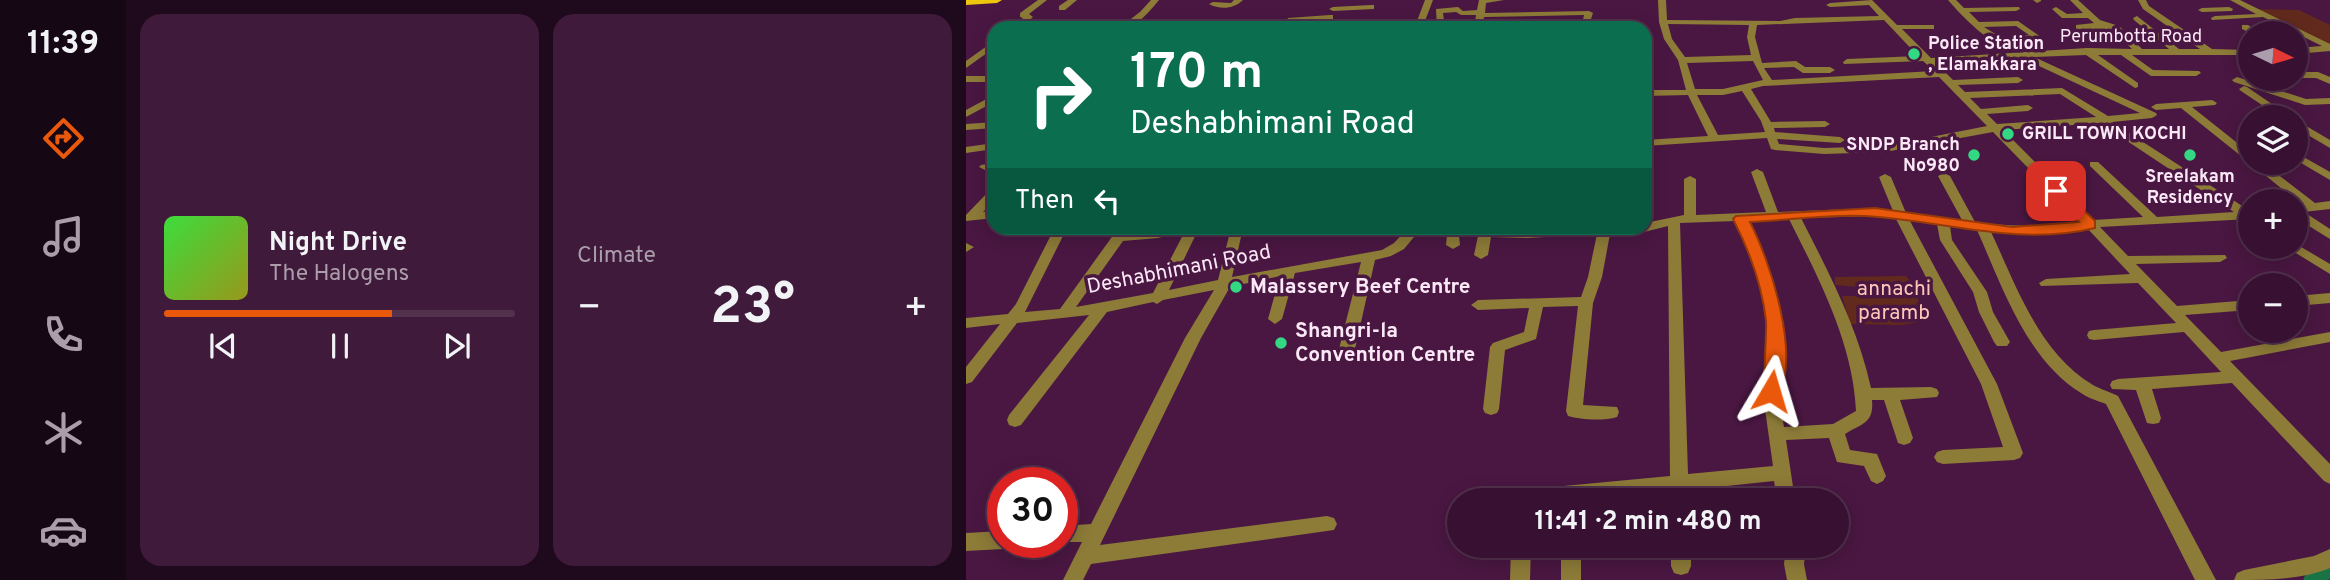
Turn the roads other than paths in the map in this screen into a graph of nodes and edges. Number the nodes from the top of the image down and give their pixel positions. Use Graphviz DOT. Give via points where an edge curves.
graph roads {
  1 [pos="995,0"];
  2 [pos="1043,0"];
  3 [pos="1073,0"];
  4 [pos="1155,0"];
  5 [pos="1239,0"];
  6 [pos="1337,0"];
  7 [pos="1429,0"];
  8 [pos="1483,0"];
  9 [pos="1500,0"];
  10 [pos="1662,0"];
  11 [pos="1671,0"];
  12 [pos="1952,0"];
  13 [pos="2142,0"];
  14 [pos="2234,0"];
  15 [pos="1870,2"];
  16 [pos="2078,2"];
  17 [pos="967,3"];
  18 [pos="2024,3"];
  19 [pos="1213,4"];
  20 [pos="1574,4"];
  21 [pos="1830,5"];
  22 [pos="2097,5"];
  23 [pos="1371,7"];
  24 [pos="1062,8"];
  25 [pos="2247,8"];
  26 [pos="2016,9"];
  27 [pos="2056,9"];
  28 [pos="1962,10"];
  29 [pos="2202,10"];
  30 [pos="1332,13"];
  31 [pos="1481,14"];
  32 [pos="2091,15"];
  33 [pos="2265,16"];
  34 [pos="2025,18"];
  35 [pos="2137,18"];
  36 [pos="2215,18"];
  37 [pos="1024,21"];
  38 [pos="1133,21"];
  39 [pos="1290,21"];
  40 [pos="1328,21"];
  41 [pos="1421,21"];
  42 [pos="1440,21"];
  43 [pos="1480,21"];
  44 [pos="1574,21"];
  45 [pos="1587,21"];
  46 [pos="1663,22"];
  47 [pos="1753,22"];
  48 [pos="1890,23"];
  49 [pos="1977,25"];
  50 [pos="2104,25"];
  51 [pos="1931,26"];
  52 [pos="2079,27"];
  53 [pos="2126,38"];
  54 [pos="2139,38"];
  55 [pos="2151,39"];
  56 [pos="2163,39"];
  57 [pos="1999,41"];
  58 [pos="2330,48"];
  59 [pos="987,49"];
  60 [pos="2308,50"];
  61 [pos="2087,51"];
  62 [pos="2122,51"];
  63 [pos="2139,51"];
  64 [pos="2175,52"];
  65 [pos="2211,53"];
  66 [pos="2238,54"];
  67 [pos="2025,55"];
  68 [pos="1817,59"];
  69 [pos="1682,60"];
  70 [pos="1927,60"];
  71 [pos="1757,62"];
  72 [pos="1847,62"];
  73 [pos="966,65"];
  74 [pos="2308,72"];
  75 [pos="987,73"];
  76 [pos="1827,74"];
  77 [pos="2308,75"];
  78 [pos="2313,75"];
  79 [pos="1944,78"];
  80 [pos="966,79"];
  81 [pos="979,79"];
  82 [pos="987,79"];
  83 [pos="2018,80"];
  84 [pos="2330,81"];
  85 [pos="1770,83"];
  86 [pos="2134,85"];
  87 [pos="1746,89"];
  88 [pos="1691,92"];
  89 [pos="1652,93"];
  90 [pos="1961,95"];
  91 [pos="2330,101"];
  92 [pos="987,102"];
  93 [pos="2212,103"];
  94 [pos="2270,105"];
  95 [pos="2183,106"];
  96 [pos="2156,107"];
  97 [pos="2028,108"];
  98 [pos="1978,112"];
  99 [pos="966,114"];
  100 [pos="2102,118"];
  101 [pos="1825,124"];
  102 [pos="987,126"];
  103 [pos="966,127"];
  104 [pos="1994,128"];
  105 [pos="1768,130"];
  106 [pos="2308,131"];
  107 [pos="1715,139"];
  108 [pos="1840,140"];
  109 [pos="1652,143"];
  110 [pos="2330,145"];
  111 [pos="987,147"];
  112 [pos="2238,149"];
  113 [pos="966,150"];
  114 [pos="2308,163"];
  115 [pos="2094,164"];
  116 [pos="1757,172"];
  117 [pos="2067,172"];
  118 [pos="2040,174"];
  119 [pos="2272,175"];
  120 [pos="1944,176"];
  121 [pos="1885,177"];
  122 [pos="2330,177"];
  123 [pos="1690,179"];
  124 [pos="987,199"];
  125 [pos="2330,205"];
  126 [pos="2313,207"];
  127 [pos="2308,208"];
  128 [pos="2238,209"];
  129 [pos="1900,214"];
  130 [pos="987,215"];
  131 [pos="1794,216"];
  132 [pos="2238,216"];
  133 [pos="968,217"];
  134 [pos="1774,217"];
  135 [pos="1741,219"];
  136 [pos="2308,219"];
  137 [pos="1682,220"];
  138 [pos="1942,220"];
  139 [pos="2152,220"];
  140 [pos="2090,225"];
  141 [pos="1652,226"];
  142 [pos="1976,226"];
  143 [pos="1057,235"];
  144 [pos="1145,235"];
  145 [pos="1189,235"];
  146 [pos="1235,235"];
  147 [pos="1406,235"];
  148 [pos="1481,235"];
  149 [pos="1603,235"];
  150 [pos="2330,235"];
  151 [pos="1481,255"];
  152 [pos="2308,256"];
  153 [pos="1369,257"];
  154 [pos="2220,258"];
  155 [pos="2124,260"];
  156 [pos="1289,270"];
  157 [pos="2330,270"];
  158 [pos="2141,278"];
  159 [pos="2046,283"];
  160 [pos="1224,284"];
  161 [pos="2330,298"];
  162 [pos="1157,299"];
  163 [pos="2308,300"];
  164 [pos="1587,301"];
  165 [pos="1537,303"];
  166 [pos="1478,305"];
  167 [pos="2238,306"];
  168 [pos="1102,309"];
  169 [pos="2173,311"];
  170 [pos="1064,313"];
  171 [pos="1013,319"];
  172 [pos="1275,319"];
  173 [pos="966,323"];
  174 [pos="2188,327"];
  175 [pos="2094,335"];
  176 [pos="2330,337"];
  177 [pos="2002,342"];
  178 [pos="1347,349"];
  179 [pos="2217,358"];
  180 [pos="2235,377"];
  181 [pos="966,378"];
  182 [pos="2142,384"];
  183 [pos="2118,386"];
  184 [pos="1931,393"];
  185 [pos="1866,394"];
  186 [pos="1890,394"];
  187 [pos="1491,409"];
  188 [pos="1611,412"];
  189 [pos="2153,418"];
  190 [pos="1015,420"];
  191 [pos="1836,431"];
  192 [pos="1776,434"];
  193 [pos="1904,438"];
  194 [pos="1943,457"];
  195 [pos="1782,473"];
  196 [pos="1877,476"];
  197 [pos="2330,476"];
  198 [pos="1680,488"];
  199 [pos="1697,488"];
  200 [pos="1784,488"];
  201 [pos="1327,524"];
  202 [pos="1097,532"];
  203 [pos="1078,534"];
  204 [pos="987,541"];
  205 [pos="966,542"];
  206 [pos="1084,556"];
  207 [pos="1521,558"];
  208 [pos="1571,558"];
  209 [pos="1795,558"];
  210 [pos="2330,558"];
  211 [pos="1073,580"];
  212 [pos="1520,580"];
  213 [pos="1571,580"];
  214 [pos="1797,580"];
  215 [pos="2206,580"];
  216 [pos="2244,580"];
  1 -- 17 [label="main road"];
  2 -- 37 [label="street" via="1023,15 1029,17"];
  3 -- 24 [label="street"];
  4 -- 38 [label="street"];
  5 -- 19 [label="street" via="1233,5"];
  6 -- 30 [label="street"];
  7 -- 41 [label="street"];
  8 -- 9 [label="street"];
  8 -- 31 [label="street"];
  10 -- 11 [label="street"];
  10 -- 46 [label="street"];
  12 -- 28 [label="street"];
  13 -- 65 [label="street"];
  14 -- 25 [label="street"];
  15 -- 21 [label="street"];
  15 -- 48 [label="street"];
  16 -- 22 [label="street"];
  16 -- 32 [label="street"];
  18 -- 26 [label="street" via="2013,3"];
  20 -- 44 [label="street"];
  23 -- 30 [label="street"];
  25 -- 29 [label="street"];
  25 -- 33 [label="street"];
  26 -- 28 [label="street"];
  26 -- 34 [label="street"];
  27 -- 32 [label="street" via="2064,16"];
  28 -- 49 [label="street"];
  30 -- 39 [label="street"];
  30 -- 40 [label="street"];
  31 -- 42 [label="street" via="1439,10"];
  31 -- 43 [label="street"];
  31 -- 44 [label="street"];
  32 -- 50 [label="street"];
  33 -- 36 [label="street"];
  33 -- 58 [label="street"];
  35 -- 56 [label="street"];
  44 -- 45 [label="street"];
  46 -- 47 [label="street"];
  46 -- 69 [label="street"];
  47 -- 48 [label="street"];
  47 -- 71 [label="street"];
  48 -- 51 [label="street"];
  48 -- 70 [label="street"];
  49 -- 57 [label="street"];
  49 -- 57 [label="street" via="2018,23 2037,37"];
  50 -- 52 [label="street"];
  50 -- 53 [label="street" via="2116,28"];
  53 -- 54 [label="street"];
  53 -- 63 [label="street"];
  55 -- 56 [label="street"];
  56 -- 64 [label="street"];
  57 -- 67 [label="street"];
  58 -- 60 [label="street"];
  59 -- 73 [label="street"];
  61 -- 62 [label="street, Perumbotta Road"];
  61 -- 67 [label="street, Perumbotta Road"];
  61 -- 86 [label="street"];
  62 -- 63 [label="street, Perumbotta Road"];
  62 -- 64 [label="street" via="2151,73 2196,73"];
  63 -- 64 [label="street, Perumbotta Road"];
  64 -- 65 [label="street, Perumbotta Road"];
  65 -- 66 [label="street, Perumbotta Road"];
  67 -- 70 [label="street, Perumbotta Road"];
  67 -- 100 [label="street" via="2152,115"];
  68 -- 76 [label="street"];
  69 -- 71 [label="street"];
  69 -- 88 [label="street"];
  70 -- 72 [label="street, Perumbotta Road"];
  70 -- 79 [label="street"];
  71 -- 76 [label="street" via="1796,64 1803,71"];
  71 -- 85 [label="street"];
  74 -- 78 [label="street"];
  75 -- 81 [label="street"];
  76 -- 79 [label="street"];
  76 -- 85 [label="street"];
  77 -- 78 [label="street"];
  78 -- 84 [label="street"];
  79 -- 83 [label="street"];
  79 -- 90 [label="street"];
  80 -- 81 [label="street"];
  81 -- 82 [label="street"];
  85 -- 87 [label="street"];
  87 -- 88 [label="street"];
  87 -- 105 [label="street"];
  88 -- 89 [label="street"];
  88 -- 107 [label="street"];
  90 -- 98 [label="street"];
  90 -- 100 [label="street" via="2062,92"];
  91 -- 94 [label="street" via="2305,102 2241,84"];
  92 -- 99 [label="street"];
  93 -- 95 [label="street"];
  95 -- 96 [label="street"];
  95 -- 112 [label="street"];
  97 -- 98 [label="street"];
  98 -- 104 [label="street"];
  100 -- 104 [label="street"];
  100 -- 128 [label="street"];
  101 -- 105 [label="street"];
  102 -- 103 [label="street"];
  104 -- 105 [label="street" via="1885,149 1836,151 1776,148"];
  104 -- 118 [label="street"];
  105 -- 107 [label="street"];
  105 -- 108 [label="street"];
  106 -- 110 [label="street"];
  107 -- 109 [label="street"];
  111 -- 113 [label="street"];
  114 -- 122 [label="street"];
  115 -- 139 [label="street"];
  116 -- 134 [label="street"];
  117 -- 118 [label="street"];
  118 -- 140 [label="street"];
  119 -- 126 [label="street"];
  120 -- 142 [label="street"];
  121 -- 129 [label="street"];
  123 -- 137 [label="street"];
  124 -- 133 [label="street"];
  125 -- 126 [label="street"];
  126 -- 127 [label="street"];
  129 -- 131 [label="street, Deshabhimani Road"];
  129 -- 138 [label="street, Deshabhimani Road"];
  129 -- 194 [label="street" via="1989,384 2014,453"];
  130 -- 133 [label="street"];
  131 -- 134 [label="street, Deshabhimani Road"];
  131 -- 185 [label="street" via="1834,303"];
  132 -- 139 [label="street, Deshabhimani Road"];
  134 -- 135 [label="street, Deshabhimani Road"];
  135 -- 137 [label="street, Deshabhimani Road"];
  135 -- 192 [label="street" via="1769,288"];
  136 -- 150 [label="street"];
  137 -- 141 [label="street, Deshabhimani Road"];
  137 -- 198 [label="street"];
  138 -- 142 [label="street, Deshabhimani Road"];
  138 -- 177 [label="street" via="1946,240 1973,280"];
  139 -- 140 [label="street, Deshabhimani Road"];
  140 -- 142 [label="street, Deshabhimani Road" via="2039,231"];
  140 -- 155 [label="street"];
  142 -- 215 [label="street" via="2048,355 2074,382 2093,395 2112,400"];
  143 -- 171 [label="street"];
  144 -- 170 [label="street" via="1119,237"];
  145 -- 162 [label="street"];
  146 -- 160 [label="street"];
  147 -- 153 [label="street, Deshabhimani Road" via="1399,246"];
  148 -- 151 [label="street"];
  149 -- 164 [label="street"];
  152 -- 157 [label="street"];
  153 -- 156 [label="street, Deshabhimani Road"];
  153 -- 178 [label="street"];
  154 -- 155 [label="street"];
  155 -- 158 [label="street"];
  156 -- 160 [label="street, Deshabhimani Road"];
  156 -- 172 [label="street"];
  158 -- 159 [label="street"];
  158 -- 169 [label="street"];
  160 -- 162 [label="street, Deshabhimani Road"];
  160 -- 202 [label="street"];
  161 -- 163 [label="street"];
  162 -- 168 [label="street, Deshabhimani Road"];
  164 -- 165 [label="street"];
  164 -- 188 [label="street" via="1574,411"];
  165 -- 166 [label="street"];
  165 -- 187 [label="street" via="1531,335 1498,347"];
  167 -- 169 [label="street"];
  168 -- 170 [label="street, Deshabhimani Road"];
  168 -- 190 [label="street"];
  169 -- 174 [label="street"];
  170 -- 171 [label="street, Deshabhimani Road"];
  171 -- 173 [label="street, Deshabhimani Road"];
  171 -- 181 [label="street"];
  174 -- 175 [label="street"];
  174 -- 179 [label="street"];
  176 -- 179 [label="street"];
  179 -- 180 [label="street"];
  180 -- 182 [label="street"];
  180 -- 197 [label="street"];
  182 -- 183 [label="street"];
  182 -- 189 [label="street"];
  184 -- 186 [label="street"];
  185 -- 186 [label="street"];
  185 -- 191 [label="street" via="1865,414"];
  186 -- 193 [label="street"];
  191 -- 192 [label="street"];
  191 -- 196 [label="street" via="1843,457 1871,459"];
  192 -- 195 [label="street"];
  195 -- 199 [label="street"];
  195 -- 200 [label="street"];
  201 -- 206 [label="street"];
  202 -- 203 [label="street"];
  202 -- 206 [label="street"];
  204 -- 205 [label="street"];
  206 -- 211 [label="street"];
  207 -- 212 [label="street"];
  208 -- 213 [label="street"];
  209 -- 214 [label="street"];
  210 -- 216 [label="street" via="2317,565"];
}
